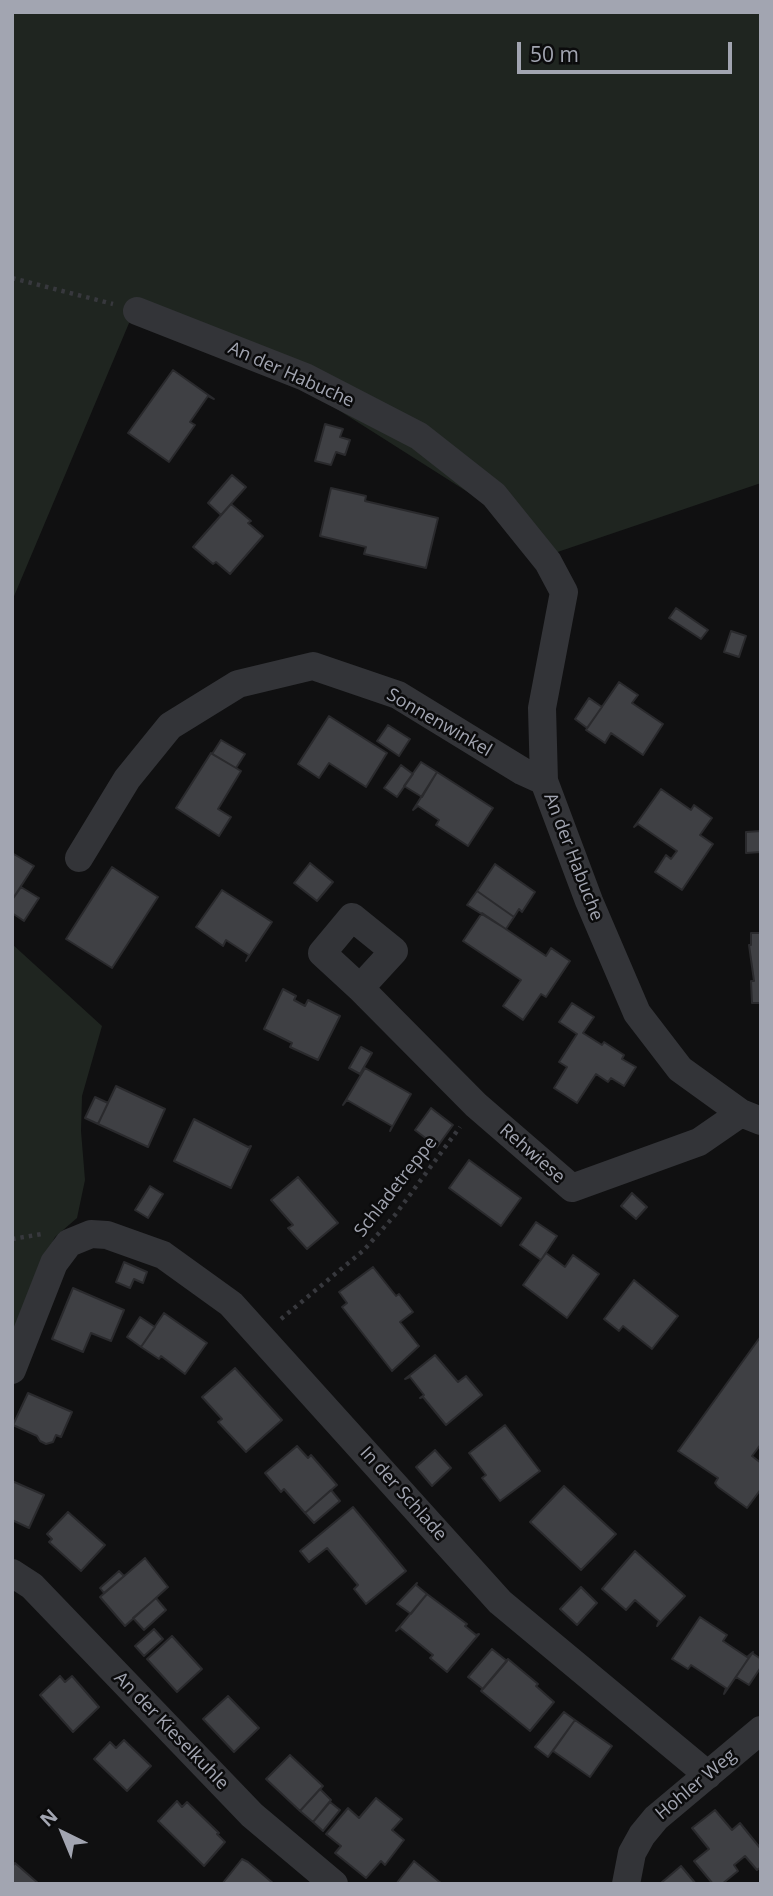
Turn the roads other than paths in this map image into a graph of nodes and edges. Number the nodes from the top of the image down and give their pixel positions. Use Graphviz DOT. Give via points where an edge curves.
graph roads {
  1 [pos="137,311"];
  2 [pos="544,781"];
  3 [pos="79,858"];
  4 [pos="360,988"];
  5 [pos="751,1117"];
  6 [pos="12,1370"];
  7 [pos="12,1573"];
  8 [pos="761,1730"];
  9 [pos="708,1775"];
  10 [pos="334,1884"];
  11 [pos="626,1884"];
  1 -- 2 [label="street, An der Habuche" via="317,383 419,436 494,495 548,562 564,592 542,708"];
  2 -- 3 [label="street, Sonnenwinkel" via="398,695 313,666 238,684 170,726 127,779"];
  2 -- 5 [label="street, An der Habuche" via="637,1013 680,1069"];
  4 -- 5 [label="street, Rehwiese" via="476,1105 572,1188 699,1142"];
  6 -- 9 [label="street, In der Schlade" via="54,1263 69,1243 91,1234 107,1236 163,1255 231,1304 500,1602"];
  7 -- 10 [label="street, An der Kieselkuhle" via="32,1586 252,1815"];
  8 -- 9 [label="street, Hohler Weg"];
  9 -- 11 [label="street, Hohler Weg" via="642,1835 632,1853"];
}
